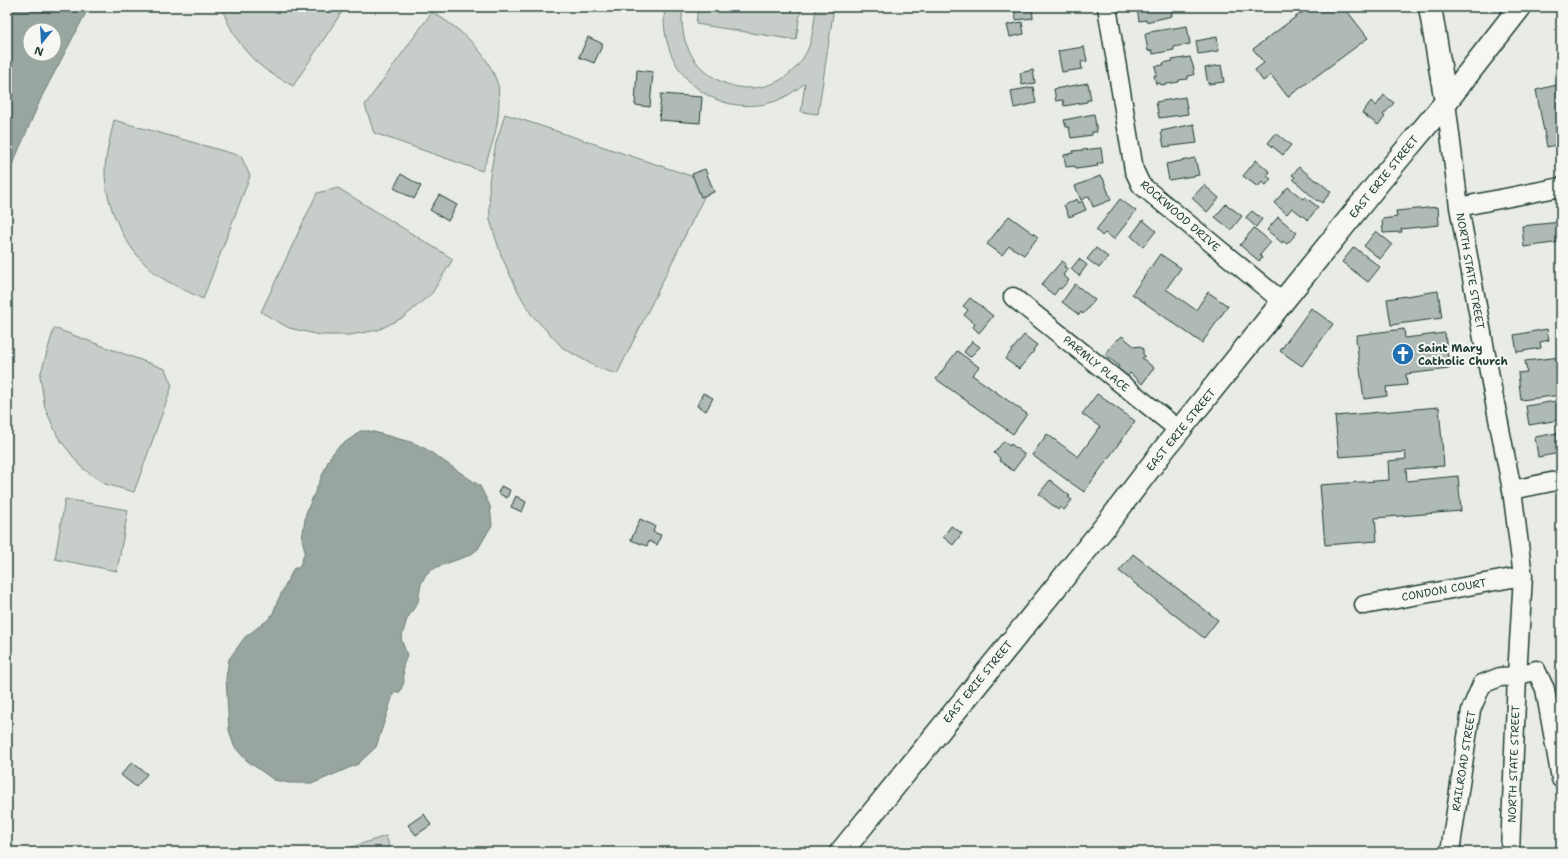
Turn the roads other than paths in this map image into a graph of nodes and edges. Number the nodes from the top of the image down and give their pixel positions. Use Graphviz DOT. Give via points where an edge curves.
graph roads {
  1 [pos="1107,7"];
  2 [pos="1430,7"];
  3 [pos="1520,7"];
  4 [pos="1446,102"];
  5 [pos="1561,187"];
  6 [pos="1459,207"];
  7 [pos="1013,297"];
  8 [pos="1283,302"];
  9 [pos="1179,430"];
  10 [pos="1561,480"];
  11 [pos="1512,490"];
  12 [pos="1523,576"];
  13 [pos="1364,605"];
  14 [pos="1517,676"];
  15 [pos="1561,777"];
  16 [pos="841,852"];
  17 [pos="1450,852"];
  18 [pos="1510,852"];
  1 -- 8 [label="street, ROCKWOOD DRIVE" via="1136,178 1141,185"];
  2 -- 4 [label="main road, NORTH STATE STREET"];
  3 -- 4 [label="main road, EAST ERIE STREET"];
  4 -- 6 [label="street, NORTH STATE STREET"];
  4 -- 8 [label="main road, EAST ERIE STREET"];
  5 -- 6 [label="street"];
  6 -- 11 [label="street, NORTH STATE STREET"];
  7 -- 9 [label="street, PARMLY PLACE"];
  8 -- 9 [label="main road, EAST ERIE STREET"];
  9 -- 16 [label="main road, EAST ERIE STREET"];
  10 -- 11 [label="street"];
  11 -- 12 [label="street, NORTH STATE STREET"];
  12 -- 13 [label="street, CONDON COURT"];
  12 -- 14 [label="street, NORTH STATE STREET"];
  14 -- 15 [label="street" via="1536,670 1545,689"];
  14 -- 17 [label="street, RAILROAD STREET" via="1500,677 1482,684 1471,710"];
  14 -- 18 [label="street, NORTH STATE STREET"];
}
